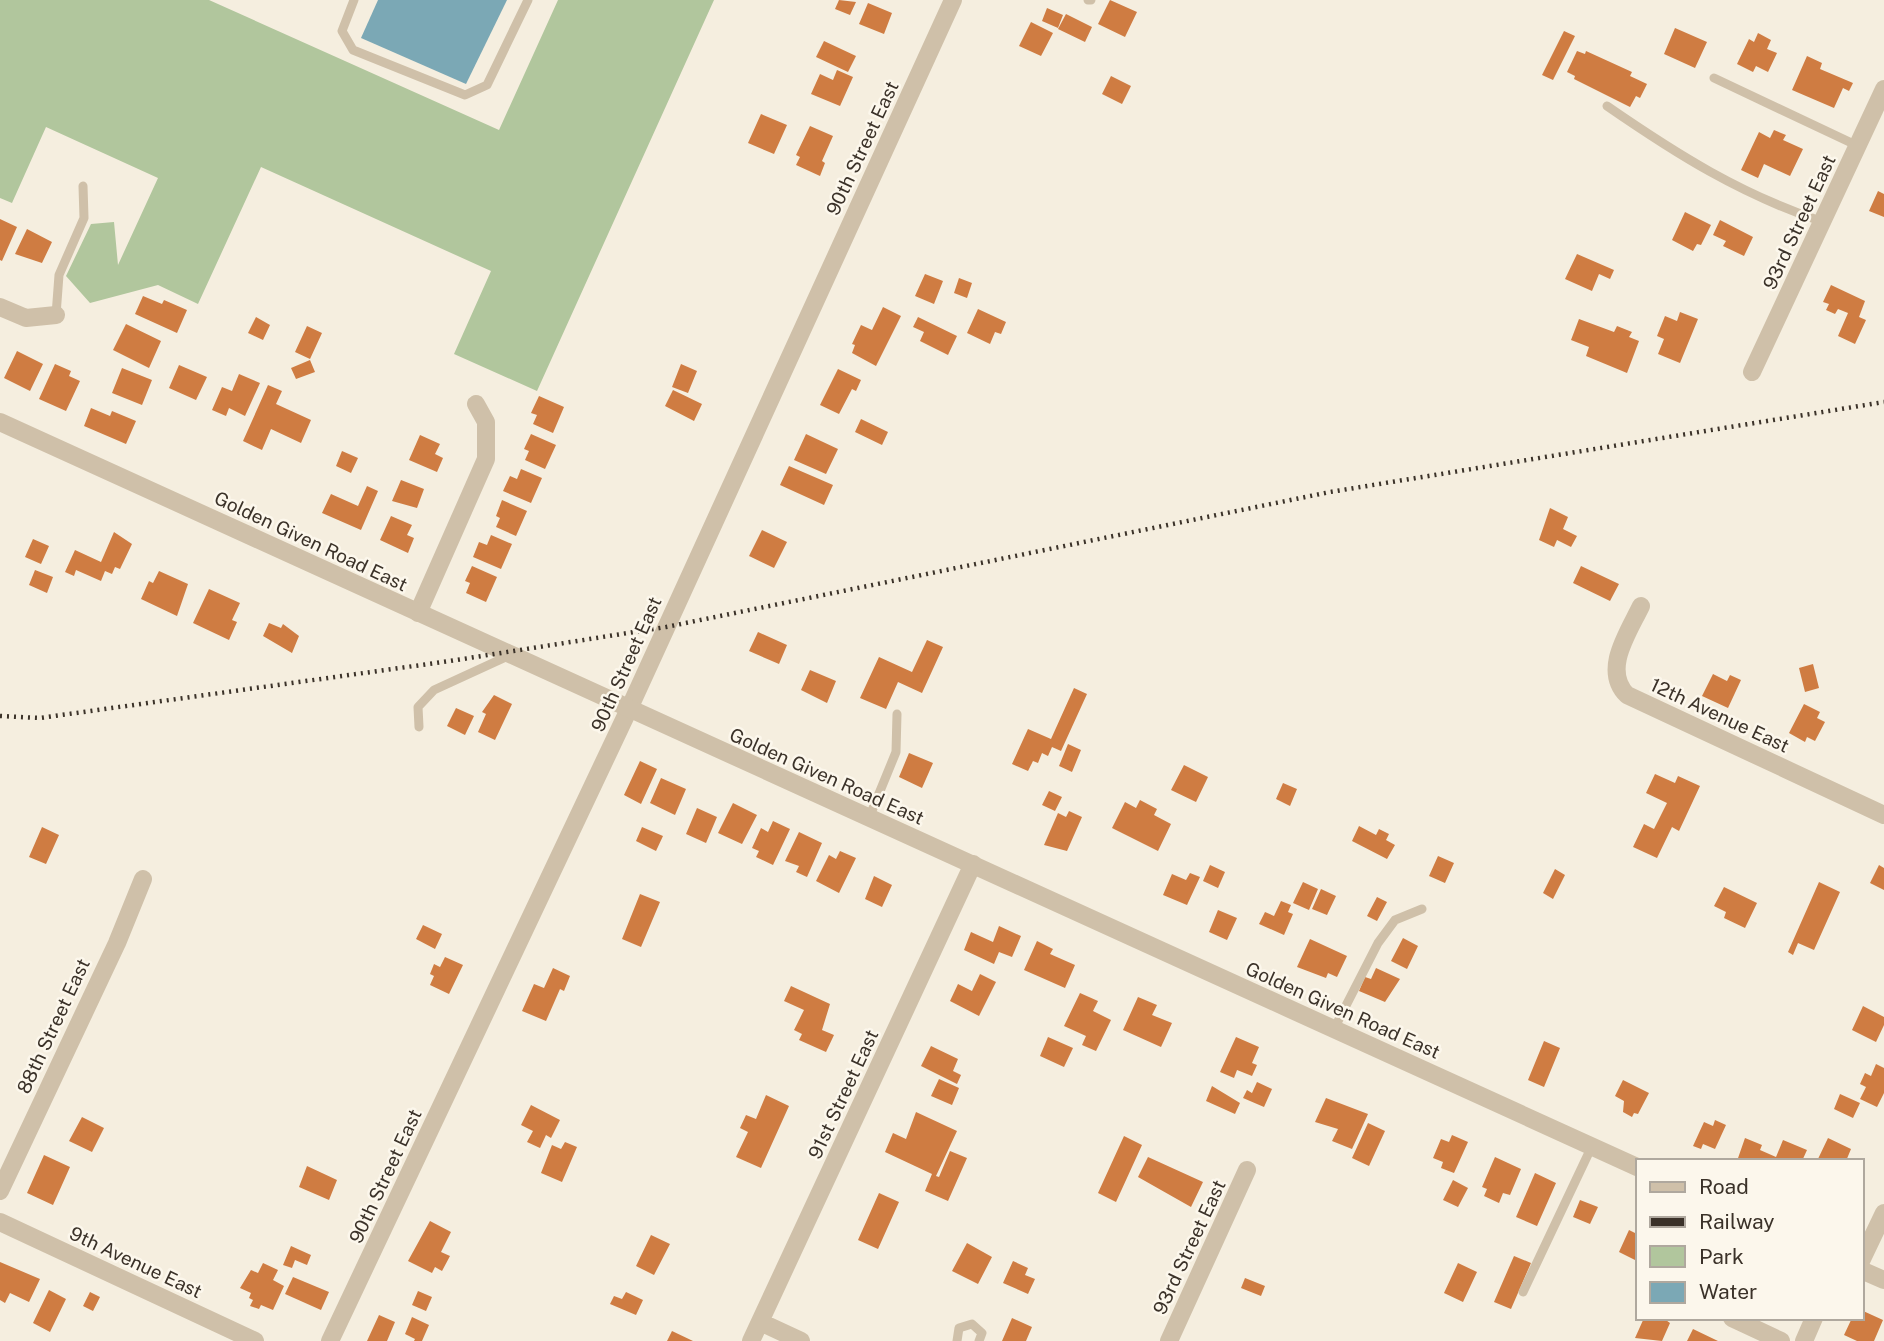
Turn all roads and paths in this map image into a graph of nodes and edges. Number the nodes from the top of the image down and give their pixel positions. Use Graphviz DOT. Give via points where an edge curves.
graph roads {
  1 [pos="354,0"];
  2 [pos="528,0"];
  3 [pos="953,0"];
  4 [pos="1714,78"];
  5 [pos="1884,89"];
  6 [pos="1607,106"];
  7 [pos="1858,146"];
  8 [pos="83,186"];
  9 [pos="1823,222"];
  10 [pos="0,307"];
  11 [pos="56,314"];
  12 [pos="1752,372"];
  13 [pos="476,404"];
  14 [pos="0,422"];
  15 [pos="1640,606"];
  16 [pos="418,613"];
  17 [pos="510,655"];
  18 [pos="629,709"];
  19 [pos="897,714"];
  20 [pos="419,727"];
  21 [pos="1884,816"];
  22 [pos="869,818"];
  23 [pos="973,864"];
  24 [pos="143,879"];
  25 [pos="1422,909"];
  26 [pos="1334,1029"];
  27 [pos="1592,1146"];
  28 [pos="1636,1167"];
  29 [pos="1247,1170"];
  30 [pos="0,1191"];
  31 [pos="1884,1213"];
  32 [pos="0,1222"];
  33 [pos="1863,1257"];
  34 [pos="1863,1271"];
  35 [pos="1884,1280"];
  36 [pos="1523,1292"];
  37 [pos="1735,1320"];
  38 [pos="1814,1320"];
  39 [pos="760,1322"];
  40 [pos="255,1341"];
  41 [pos="330,1341"];
  42 [pos="751,1341"];
  43 [pos="801,1341"];
  44 [pos="957,1341"];
  45 [pos="979,1341"];
  46 [pos="1169,1341"];
  47 [pos="1781,1341"];
  48 [pos="1804,1341"];
  1 -- 2 [label="lane" via="342,31 353,50 465,95 487,85"];
  3 -- 18 [label="street, 90th Street East"];
  4 -- 7 [label="lane"];
  5 -- 7 [label="street, 93rd Street East"];
  6 -- 9 [label="lane" via="1714,176 1769,204"];
  7 -- 9 [label="street, 93rd Street East"];
  8 -- 11 [label="lane" via="84,218 59,275"];
  9 -- 12 [label="street, 93rd Street East"];
  10 -- 11 [label="street" via="26,318"];
  13 -- 16 [label="street" via="486,422 486,459"];
  14 -- 16 [label="street, Golden Given Road East"];
  15 -- 21 [label="street, 12th Avenue East" via="1615,670 1627,695"];
  16 -- 17 [label="street, Golden Given Road East"];
  17 -- 18 [label="street, Golden Given Road East"];
  17 -- 20 [label="lane" via="434,690 418,707"];
  18 -- 22 [label="street, Golden Given Road East"];
  18 -- 41 [label="street, 90th Street East"];
  19 -- 22 [label="lane" via="896,752"];
  22 -- 23 [label="street, Golden Given Road East"];
  23 -- 26 [label="street, Golden Given Road East"];
  23 -- 39 [label="street, 91st Street East"];
  24 -- 30 [label="street, 88th Street East"];
  25 -- 26 [label="lane" via="1395,920 1378,943"];
  26 -- 27 [label="street, Golden Given Road East"];
  27 -- 28 [label="street, Golden Given Road East"];
  27 -- 36 [label="lane"];
  29 -- 46 [label="street, 93rd Street East"];
  31 -- 33 [label="street"];
  32 -- 40 [label="street, 9th Avenue East"];
  34 -- 35 [label="street"];
  37 -- 47 [label="street"];
  38 -- 48 [label="street"];
  39 -- 42 [label="street, 91st Street East"];
  39 -- 43 [label="street"];
  44 -- 45 [label="lane" via="959,1328 972,1324 982,1333"];
}
